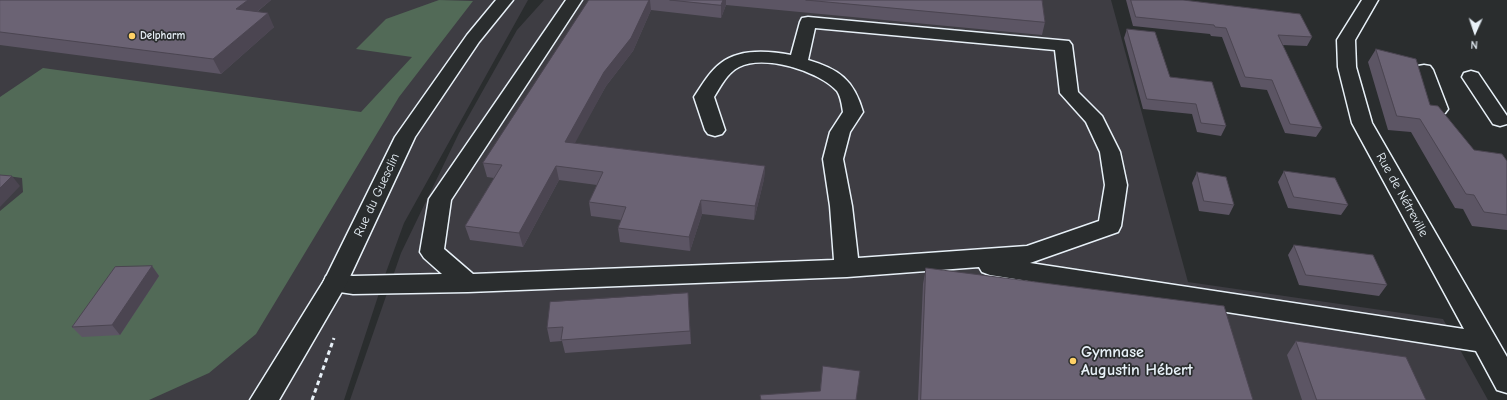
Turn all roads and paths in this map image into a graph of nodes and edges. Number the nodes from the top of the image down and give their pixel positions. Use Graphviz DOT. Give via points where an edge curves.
graph roads {
  1 [pos="505,0"];
  2 [pos="574,0"];
  3 [pos="1370,0"];
  4 [pos="798,63"];
  5 [pos="1424,70"];
  6 [pos="1471,77"];
  7 [pos="1438,109"];
  8 [pos="1500,120"];
  9 [pos="715,130"];
  10 [pos="974,258"];
  11 [pos="846,268"];
  12 [pos="335,283"];
  13 [pos="468,283"];
  14 [pos="1483,342"];
  15 [pos="1507,382"];
  16 [pos="264,400"];
  1 -- 12 [label="street, Rue du Guesclin" via="473,39 405,137"];
  2 -- 13 [label="street" via="440,199 432,252"];
  3 -- 14 [label="street, Rue de Nétreville" via="1346,40 1347,67 1362,123"];
  4 -- 9 [label="street" via="774,57 736,61 719,74 704,97"];
  4 -- 10 [label="street" via="808,22 1063,45 1069,93 1095,120 1110,152 1116,185 1110,226 1028,255"];
  4 -- 11 [label="street" via="817,68 846,89 853,112 840,132 833,159 841,206"];
  5 -- 7 [label="street"];
  6 -- 8 [label="street"];
  10 -- 11 [label="street"];
  10 -- 14 [label="street" via="993,267"];
  11 -- 13 [label="street"];
  12 -- 13 [label="street"];
  12 -- 16 [label="street, Rue du Guesclin"];
  14 -- 15 [label="street, Rue de Nétreville"];
}
